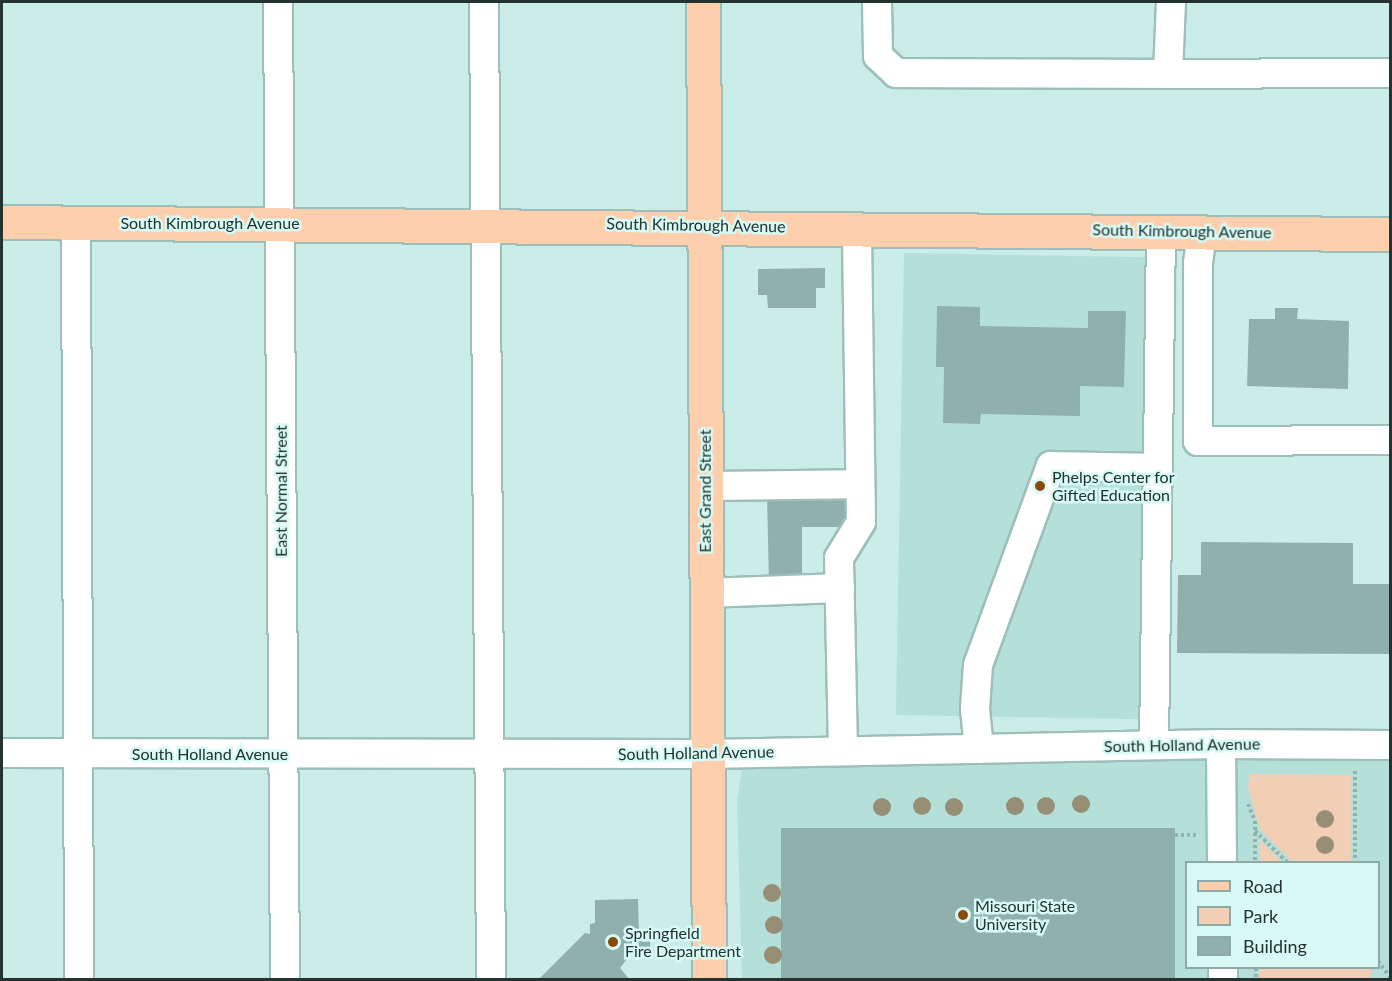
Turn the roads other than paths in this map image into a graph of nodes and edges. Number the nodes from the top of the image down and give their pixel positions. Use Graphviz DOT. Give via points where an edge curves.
graph roads {
  1 [pos="278,2"];
  2 [pos="484,2"];
  3 [pos="703,2"];
  4 [pos="877,2"];
  5 [pos="1171,2"];
  6 [pos="1390,73"];
  7 [pos="1168,74"];
  8 [pos="2,222"];
  9 [pos="76,222"];
  10 [pos="279,223"];
  11 [pos="485,223"];
  12 [pos="704,225"];
  13 [pos="857,227"];
  14 [pos="1161,231"];
  15 [pos="1202,231"];
  16 [pos="1390,234"];
  17 [pos="1390,440"];
  18 [pos="1158,468"];
  19 [pos="860,484"];
  20 [pos="706,486"];
  21 [pos="840,588"];
  22 [pos="706,593"];
  23 [pos="1221,744"];
  24 [pos="1154,745"];
  25 [pos="1390,745"];
  26 [pos="979,749"];
  27 [pos="843,751"];
  28 [pos="2,753"];
  29 [pos="79,753"];
  30 [pos="283,754"];
  31 [pos="490,754"];
  32 [pos="707,754"];
  33 [pos="1222,861"];
  34 [pos="79,980"];
  35 [pos="285,980"];
  36 [pos="491,980"];
  37 [pos="709,980"];
  1 -- 10 [label="street, East Normal Street"];
  2 -- 11 [label="street"];
  3 -- 12 [label="main road, East Grand Street"];
  4 -- 7 [label="street" via="878,56 896,73"];
  5 -- 7 [label="street"];
  6 -- 7 [label="street"];
  8 -- 9 [label="main road, South Kimbrough Avenue"];
  9 -- 10 [label="main road, South Kimbrough Avenue"];
  9 -- 29 [label="street"];
  10 -- 11 [label="main road, South Kimbrough Avenue"];
  10 -- 30 [label="street, East Normal Street"];
  11 -- 12 [label="main road, South Kimbrough Avenue"];
  11 -- 31 [label="street"];
  12 -- 13 [label="main road, South Kimbrough Avenue"];
  12 -- 20 [label="main road, East Grand Street"];
  13 -- 14 [label="main road, South Kimbrough Avenue"];
  13 -- 19 [label="street"];
  14 -- 15 [label="main road, South Kimbrough Avenue"];
  14 -- 18 [label="street"];
  15 -- 16 [label="main road, South Kimbrough Avenue"];
  15 -- 17 [label="street" via="1198,264 1198,441"];
  18 -- 24 [label="street"];
  18 -- 26 [label="street" via="1051,466 978,665 975,709"];
  19 -- 20 [label="street"];
  19 -- 21 [label="street" via="861,522 839,558"];
  20 -- 22 [label="main road, East Grand Street"];
  21 -- 22 [label="street"];
  21 -- 27 [label="street"];
  22 -- 32 [label="main road, East Grand Street"];
  23 -- 24 [label="street, South Holland Avenue"];
  23 -- 25 [label="street, South Holland Avenue"];
  23 -- 33 [label="street"];
  24 -- 26 [label="street, South Holland Avenue"];
  26 -- 27 [label="street, South Holland Avenue"];
  27 -- 32 [label="street, South Holland Avenue"];
  28 -- 29 [label="street, South Holland Avenue"];
  29 -- 30 [label="street, South Holland Avenue"];
  29 -- 34 [label="street"];
  30 -- 31 [label="street, South Holland Avenue"];
  30 -- 35 [label="street, East Normal Street"];
  31 -- 32 [label="street, South Holland Avenue"];
  31 -- 36 [label="street"];
  32 -- 37 [label="main road, East Grand Street"];
}
